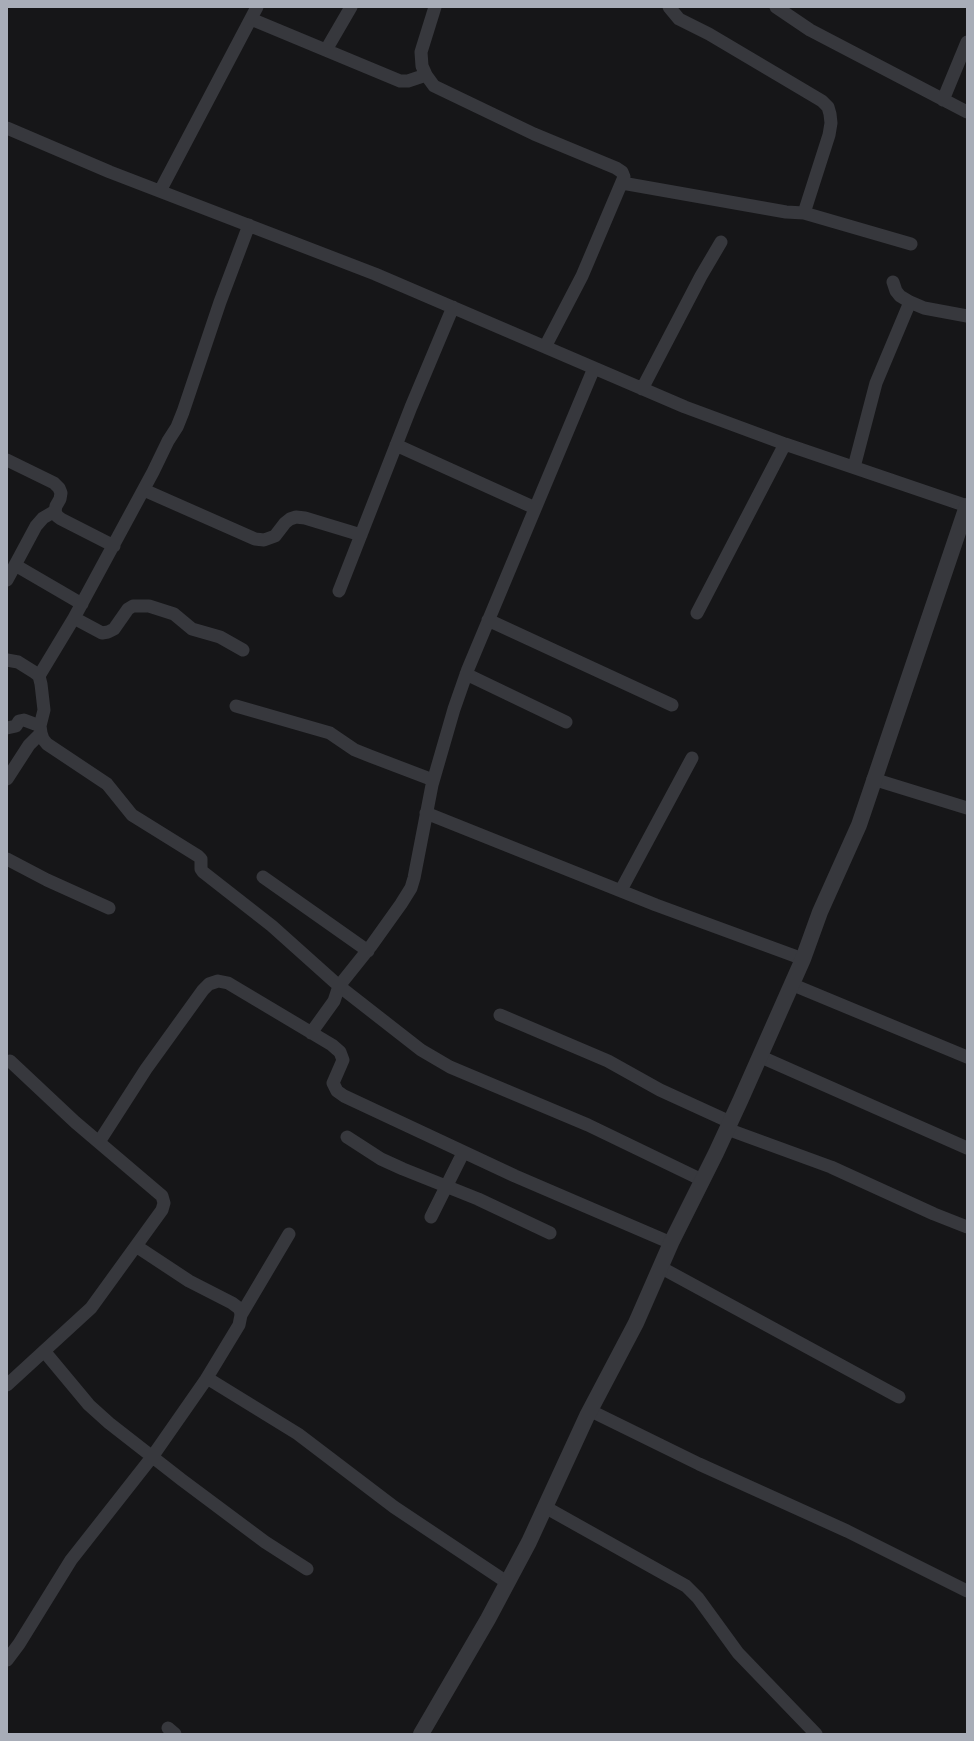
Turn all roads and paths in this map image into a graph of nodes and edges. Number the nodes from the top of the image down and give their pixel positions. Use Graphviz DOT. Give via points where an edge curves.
graph roads {
  1 [pos="257,7"];
  2 [pos="351,7"];
  3 [pos="435,7"];
  4 [pos="669,7"];
  5 [pos="776,7"];
  6 [pos="251,19"];
  7 [pos="967,42"];
  8 [pos="326,50"];
  9 [pos="426,76"];
  10 [pos="943,100"];
  11 [pos="967,112"];
  12 [pos="7,128"];
  13 [pos="622,183"];
  14 [pos="160,191"];
  15 [pos="804,213"];
  16 [pos="249,225"];
  17 [pos="721,242"];
  18 [pos="911,244"];
  19 [pos="893,282"];
  20 [pos="910,302"];
  21 [pos="453,307"];
  22 [pos="967,316"];
  23 [pos="545,347"];
  24 [pos="594,368"];
  25 [pos="642,389"];
  26 [pos="785,444"];
  27 [pos="396,445"];
  28 [pos="7,460"];
  29 [pos="854,467"];
  30 [pos="144,490"];
  31 [pos="967,506"];
  32 [pos="535,508"];
  33 [pos="55,511"];
  34 [pos="361,535"];
  35 [pos="114,546"];
  36 [pos="15,564"];
  37 [pos="7,580"];
  38 [pos="339,591"];
  39 [pos="82,604"];
  40 [pos="697,613"];
  41 [pos="74,618"];
  42 [pos="488,620"];
  43 [pos="243,650"];
  44 [pos="7,660"];
  45 [pos="466,674"];
  46 [pos="38,676"];
  47 [pos="672,705"];
  48 [pos="236,706"];
  49 [pos="566,722"];
  50 [pos="7,728"];
  51 [pos="41,730"];
  52 [pos="692,758"];
  53 [pos="7,779"];
  54 [pos="873,779"];
  55 [pos="433,780"];
  56 [pos="967,808"];
  57 [pos="426,813"];
  58 [pos="7,858"];
  59 [pos="263,877"];
  60 [pos="621,890"];
  61 [pos="109,908"];
  62 [pos="368,951"];
  63 [pos="803,960"];
  64 [pos="791,984"];
  65 [pos="339,986"];
  66 [pos="500,1015"];
  67 [pos="311,1033"];
  68 [pos="759,1056"];
  69 [pos="967,1057"];
  70 [pos="10,1061"];
  71 [pos="728,1126"];
  72 [pos="347,1137"];
  73 [pos="99,1142"];
  74 [pos="967,1148"];
  75 [pos="463,1153"];
  76 [pos="702,1180"];
  77 [pos="446,1187"];
  78 [pos="431,1217"];
  79 [pos="967,1227"];
  80 [pos="550,1233"];
  81 [pos="289,1234"];
  82 [pos="671,1243"];
  83 [pos="136,1246"];
  84 [pos="660,1267"];
  85 [pos="241,1315"];
  86 [pos="44,1352"];
  87 [pos="207,1378"];
  88 [pos="7,1385"];
  89 [pos="899,1397"];
  90 [pos="590,1410"];
  91 [pos="152,1457"];
  92 [pos="545,1507"];
  93 [pos="307,1568"];
  94 [pos="508,1583"];
  95 [pos="967,1591"];
  96 [pos="7,1660"];
  97 [pos="421,1734"];
  98 [pos="816,1734"];
  1 -- 6 [label="street"];
  2 -- 8 [label="street"];
  3 -- 9 [label="street" via="421,52"];
  4 -- 15 [label="street" via="679,19 709,34 828,107 831,123 829,135"];
  5 -- 10 [label="street" via="810,30"];
  6 -- 8 [label="street"];
  6 -- 14 [label="street"];
  7 -- 10 [label="street"];
  8 -- 9 [label="street" via="400,81"];
  9 -- 13 [label="street" via="434,86 445,92 534,134 616,168 622,172"];
  10 -- 11 [label="street"];
  12 -- 14 [label="street"];
  13 -- 15 [label="street"];
  13 -- 23 [label="street" via="582,276"];
  14 -- 16 [label="street"];
  15 -- 18 [label="street"];
  16 -- 21 [label="street"];
  16 -- 30 [label="street" via="183,412"];
  17 -- 25 [label="street"];
  19 -- 20 [label="street" via="900,296"];
  20 -- 22 [label="street" via="924,308"];
  20 -- 29 [label="street" via="876,383"];
  21 -- 23 [label="street"];
  21 -- 27 [label="street"];
  23 -- 24 [label="street"];
  24 -- 25 [label="street"];
  24 -- 32 [label="street"];
  25 -- 26 [label="street"];
  26 -- 29 [label="street"];
  26 -- 40 [label="street"];
  27 -- 32 [label="street"];
  27 -- 34 [label="street"];
  28 -- 33 [label="street" via="54,483 59,488 60,499"];
  29 -- 31 [label="street"];
  30 -- 34 [label="street" via="255,539 264,540 275,536 285,523 296,517"];
  30 -- 35 [label="street"];
  31 -- 54 [label="street"];
  32 -- 42 [label="street"];
  33 -- 35 [label="street" via="62,519"];
  33 -- 36 [label="street" via="36,526"];
  34 -- 38 [label="street"];
  35 -- 39 [label="street"];
  36 -- 37 [label="street"];
  36 -- 39 [label="street"];
  39 -- 41 [label="street"];
  41 -- 43 [label="street" via="102,632 108,632 114,629 128,609 133,606 149,606 174,614 192,629 220,637"];
  41 -- 46 [label="street"];
  42 -- 45 [label="street"];
  42 -- 47 [label="street"];
  44 -- 46 [label="street" via="18,662"];
  45 -- 49 [label="street"];
  45 -- 55 [label="street"];
  46 -- 51 [label="street" via="44,710"];
  48 -- 55 [label="street" via="330,733 350,747"];
  50 -- 51 [label="street" via="16,726 19,721 24,720"];
  51 -- 53 [label="street"];
  51 -- 65 [label="street" via="43,739 48,744 107,784 132,816 198,856 203,872 272,926"];
  52 -- 60 [label="street"];
  54 -- 56 [label="street"];
  54 -- 63 [label="street" via="859,825 820,912"];
  55 -- 57 [label="street"];
  57 -- 60 [label="street"];
  57 -- 62 [label="street" via="411,888"];
  58 -- 61 [label="street"];
  59 -- 62 [label="street"];
  60 -- 63 [label="street"];
  62 -- 65 [label="street"];
  63 -- 64 [label="street"];
  64 -- 68 [label="street"];
  64 -- 69 [label="street"];
  65 -- 67 [label="street" via="334,1001"];
  65 -- 76 [label="street" via="421,1050 450,1067 588,1125"];
  66 -- 71 [label="street" via="608,1061"];
  67 -- 73 [label="street" via="228,983 218,981 209,984 146,1069"];
  67 -- 75 [label="street" via="340,1052 343,1060 333,1083 336,1091"];
  68 -- 71 [label="street"];
  68 -- 74 [label="street"];
  70 -- 73 [label="street"];
  71 -- 76 [label="street"];
  71 -- 79 [label="street" via="831,1167"];
  72 -- 77 [label="street" via="381,1159"];
  73 -- 83 [label="street" via="162,1196 162,1210"];
  75 -- 77 [label="street"];
  75 -- 82 [label="street"];
  76 -- 82 [label="street"];
  77 -- 78 [label="street"];
  77 -- 80 [label="street"];
  81 -- 85 [label="street"];
  82 -- 84 [label="street"];
  83 -- 85 [label="street" via="189,1281 232,1303 240,1309"];
  83 -- 86 [label="street" via="91,1308"];
  84 -- 89 [label="street"];
  84 -- 90 [label="street" via="636,1323"];
  85 -- 87 [label="street" via="239,1325"];
  86 -- 88 [label="street"];
  86 -- 91 [label="street" via="89,1406"];
  87 -- 91 [label="street"];
  87 -- 94 [label="street" via="298,1434 394,1507"];
  90 -- 92 [label="street"];
  90 -- 95 [label="street" via="699,1464 847,1531"];
  91 -- 93 [label="street" via="265,1542"];
  91 -- 96 [label="street" via="71,1560"];
  92 -- 94 [label="street"];
  92 -- 98 [label="street" via="686,1586 698,1598 738,1654"];
  94 -- 97 [label="street"];
}
